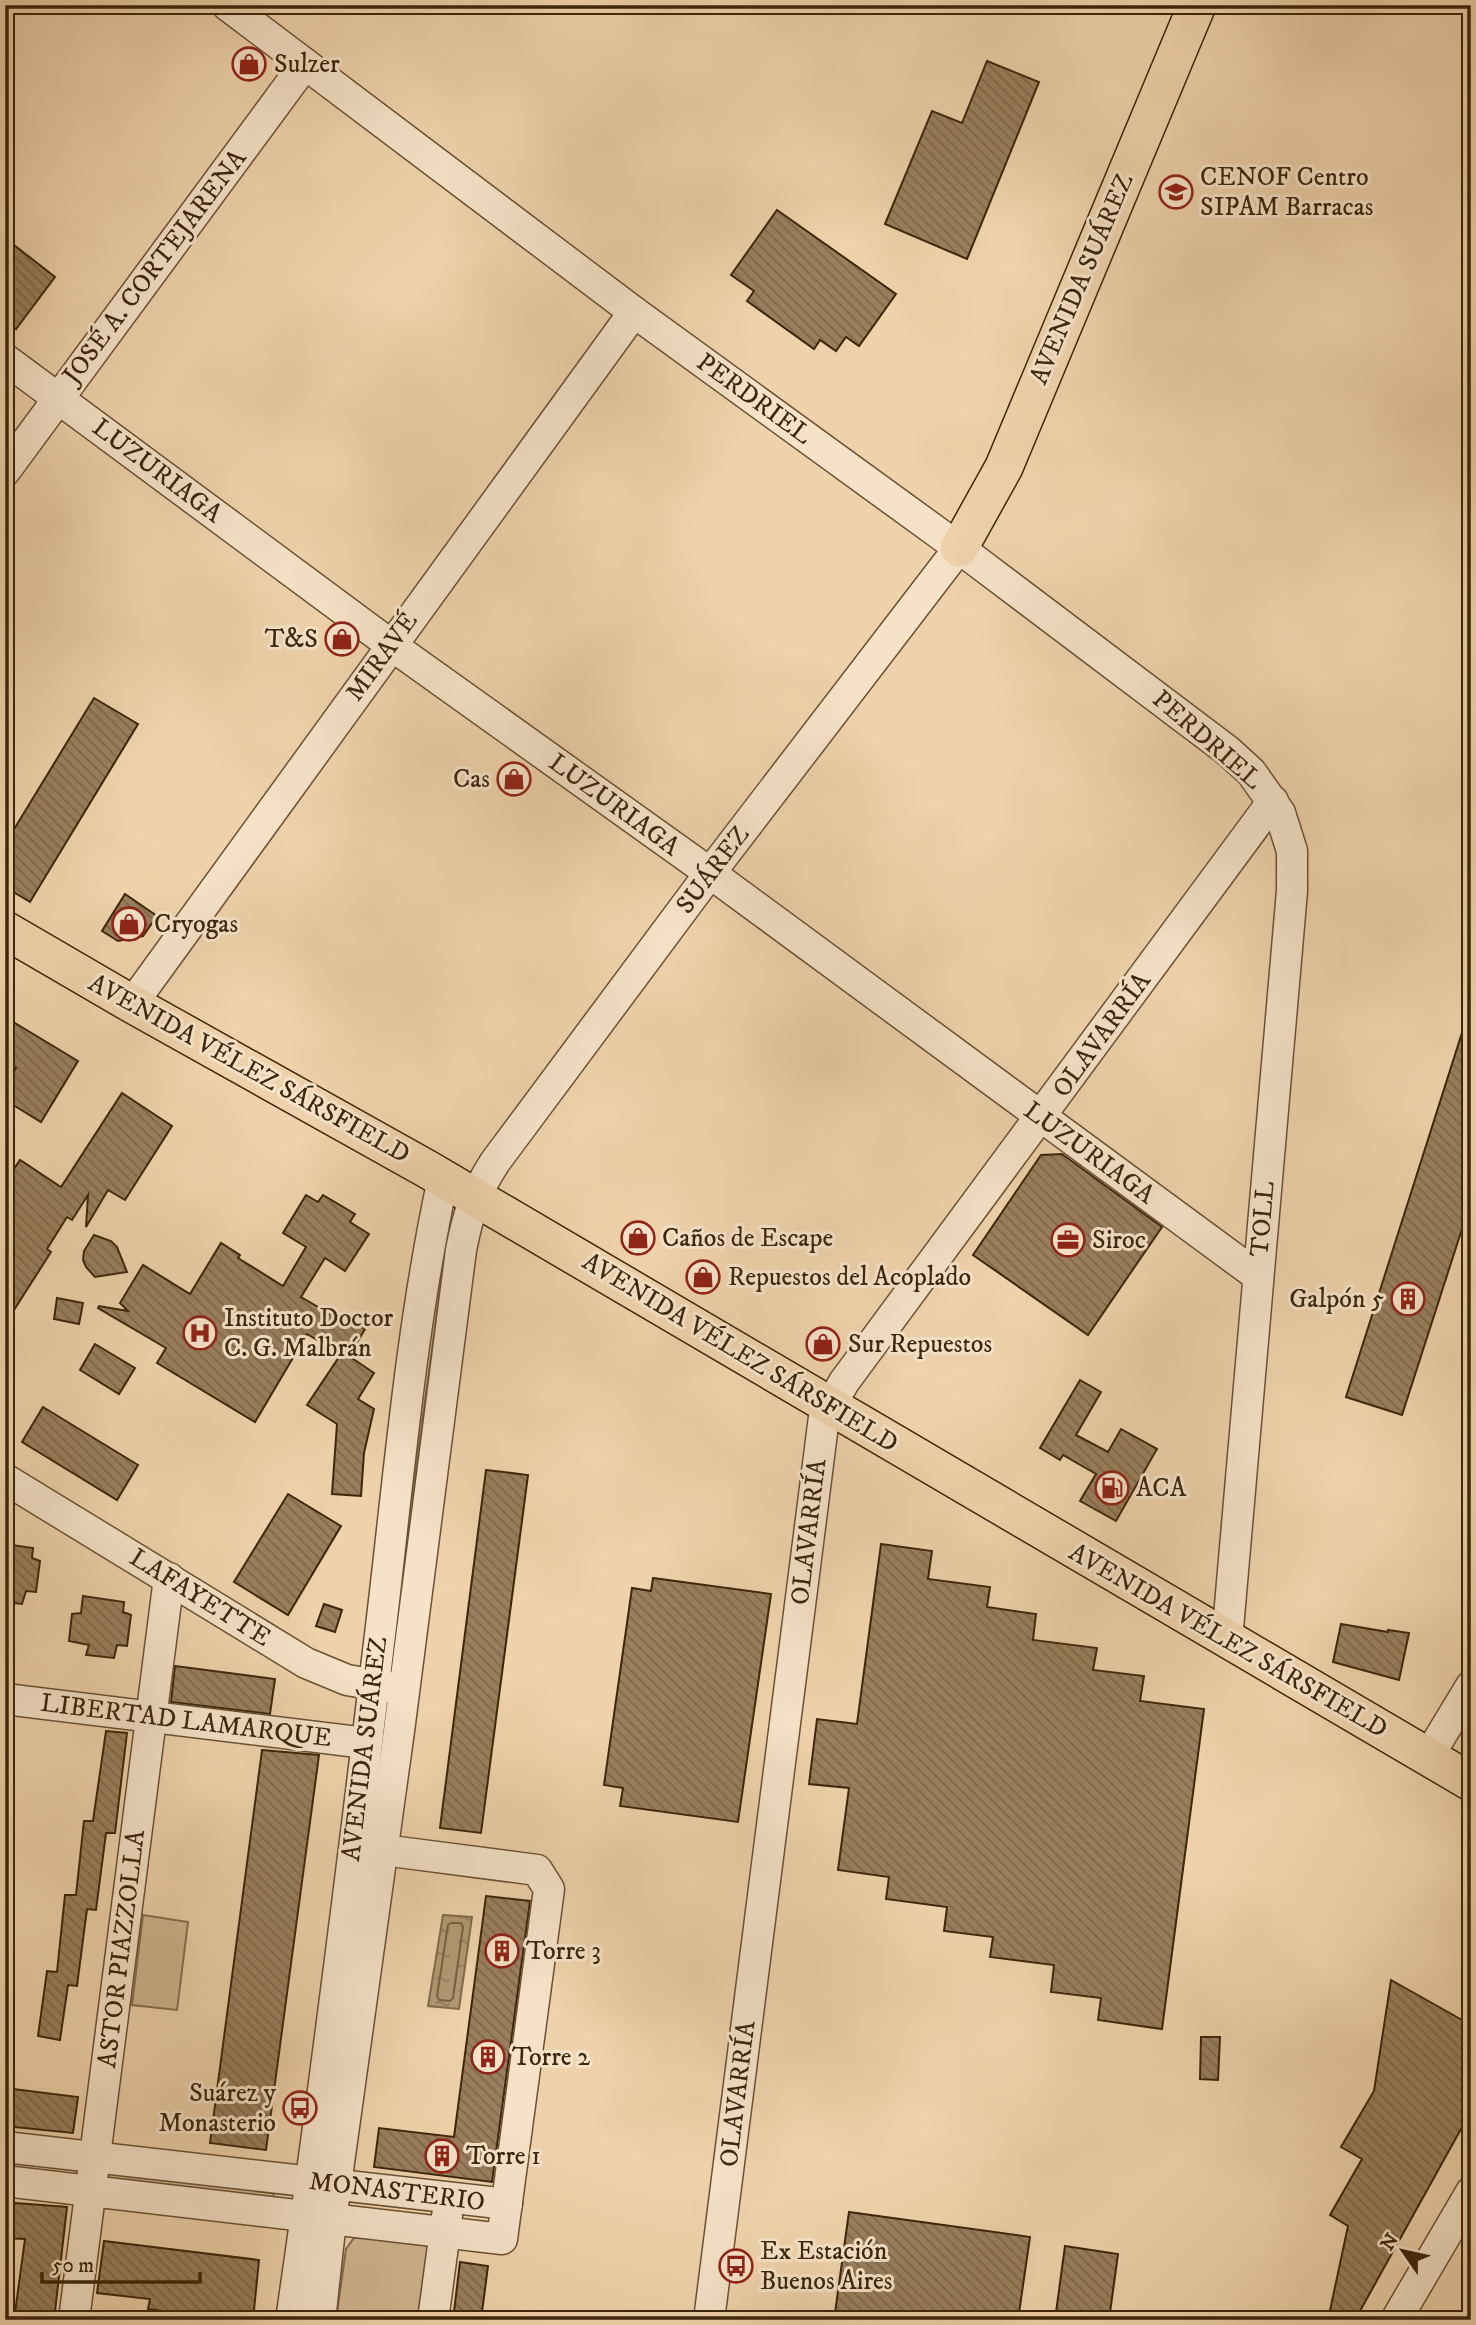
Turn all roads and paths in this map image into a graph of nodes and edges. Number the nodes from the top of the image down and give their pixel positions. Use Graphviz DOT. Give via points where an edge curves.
graph roads {
  1 [pos="227,5"];
  2 [pos="1197,5"];
  3 [pos="305,64"];
  4 [pos="634,312"];
  5 [pos="5,359"];
  6 [pos="58,397"];
  7 [pos="5,471"];
  8 [pos="959,548"];
  9 [pos="391,645"];
  10 [pos="1273,801"];
  11 [pos="710,873"];
  12 [pos="5,930"];
  13 [pos="132,1003"];
  14 [pos="1041,1118"];
  15 [pos="443,1179"];
  16 [pos="475,1197"];
  17 [pos="1258,1276"];
  18 [pos="829,1406"];
  19 [pos="5,1479"];
  20 [pos="169,1578"];
  21 [pos="1227,1640"];
  22 [pos="374,1685"];
  23 [pos="1471,1686"];
  24 [pos="405,1689"];
  25 [pos="5,1699"];
  26 [pos="152,1716"];
  27 [pos="366,1743"];
  28 [pos="1428,1758"];
  29 [pos="1471,1782"];
  30 [pos="383,1850"];
  31 [pos="5,2147"];
  32 [pos="96,2157"];
  33 [pos="5,2181"];
  34 [pos="325,2183"];
  35 [pos="91,2191"];
  36 [pos="1471,2192"];
  37 [pos="449,2199"];
  38 [pos="507,2204"];
  39 [pos="319,2219"];
  40 [pos="444,2233"];
  41 [pos="74,2320"];
  42 [pos="291,2320"];
  43 [pos="320,2320"];
  44 [pos="433,2320"];
  45 [pos="709,2320"];
  46 [pos="1396,2320"];
  1 -- 3 [label="street, PERDRIEL"];
  2 -- 8 [label="main road, AVENIDA SUÁREZ" via="1004,467"];
  3 -- 4 [label="street, PERDRIEL"];
  3 -- 6 [label="street, JOSÉ A. CORTEJARENA"];
  4 -- 8 [label="street, PERDRIEL"];
  4 -- 9 [label="street, MIRAVÉ"];
  5 -- 6 [label="street, LUZURIAGA"];
  6 -- 7 [label="street, JOSÉ A. CORTEJARENA"];
  6 -- 9 [label="street, LUZURIAGA"];
  8 -- 10 [label="street, PERDRIEL" via="1210,736 1251,772"];
  8 -- 11 [label="street, SUÁREZ"];
  9 -- 11 [label="street, LUZURIAGA"];
  9 -- 13 [label="street, MIRAVÉ"];
  10 -- 14 [label="street, OLAVARRÍA"];
  10 -- 17 [label="street, TOLL" via="1289,836 1293,865"];
  11 -- 14 [label="street, LUZURIAGA"];
  11 -- 16 [label="street, SUÁREZ" via="495,1162"];
  12 -- 13 [label="main road, AVENIDA VÉLEZ SÁRSFIELD"];
  13 -- 15 [label="main road, AVENIDA VÉLEZ SÁRSFIELD"];
  14 -- 17 [label="street, LUZURIAGA"];
  14 -- 18 [label="street, OLAVARRÍA"];
  15 -- 16 [label="main road, AVENIDA VÉLEZ SÁRSFIELD"];
  15 -- 22 [label="street, AVENIDA SUÁREZ" via="407,1402"];
  16 -- 18 [label="main road, AVENIDA VÉLEZ SÁRSFIELD"];
  16 -- 24 [label="street, AVENIDA SUÁREZ" via="461,1250"];
  17 -- 21 [label="street, TOLL"];
  18 -- 21 [label="main road, AVENIDA VÉLEZ SÁRSFIELD"];
  18 -- 45 [label="street, OLAVARRÍA" via="821,1430"];
  19 -- 20 [label="street, LAFAYETTE"];
  20 -- 22 [label="street, LAFAYETTE" via="306,1663 347,1680"];
  20 -- 26 [label="street, ASTOR PIAZZOLLA"];
  21 -- 28 [label="main road, AVENIDA VÉLEZ SÁRSFIELD"];
  22 -- 24 [label="street, LAFAYETTE"];
  22 -- 27 [label="street, AVENIDA SUÁREZ"];
  23 -- 28 [label="street"];
  24 -- 30 [label="street, AVENIDA SUÁREZ"];
  25 -- 26 [label="street, LIBERTAD LAMARQUE"];
  26 -- 27 [label="street, LIBERTAD LAMARQUE"];
  26 -- 32 [label="street, ASTOR PIAZZOLLA"];
  27 -- 34 [label="street, AVENIDA SUÁREZ"];
  28 -- 29 [label="main road, AVENIDA VÉLEZ SÁRSFIELD"];
  30 -- 34 [label="street, AVENIDA SUÁREZ"];
  30 -- 38 [label="street" via="537,1870 549,1889"];
  31 -- 32 [label="street, MONASTERIO"];
  32 -- 34 [label="street, MONASTERIO"];
  32 -- 35 [label="street, ASTOR PIAZZOLLA"];
  33 -- 35 [label="street, MONASTERIO"];
  34 -- 37 [label="street, MONASTERIO"];
  34 -- 39 [label="street, AVENIDA SUÁREZ"];
  35 -- 39 [label="street, MONASTERIO"];
  35 -- 41 [label="street, ASTOR PIAZZOLLA"];
  36 -- 46 [label="street"];
  37 -- 38 [label="street, MONASTERIO"];
  37 -- 40 [label="street"];
  38 -- 40 [label="street, MONASTERIO" via="502,2239"];
  39 -- 40 [label="street, MONASTERIO"];
  39 -- 42 [label="street, AVENIDA SUÁREZ"];
  39 -- 43 [label="street, AVENIDA SUÁREZ"];
  40 -- 44 [label="street"];
}
